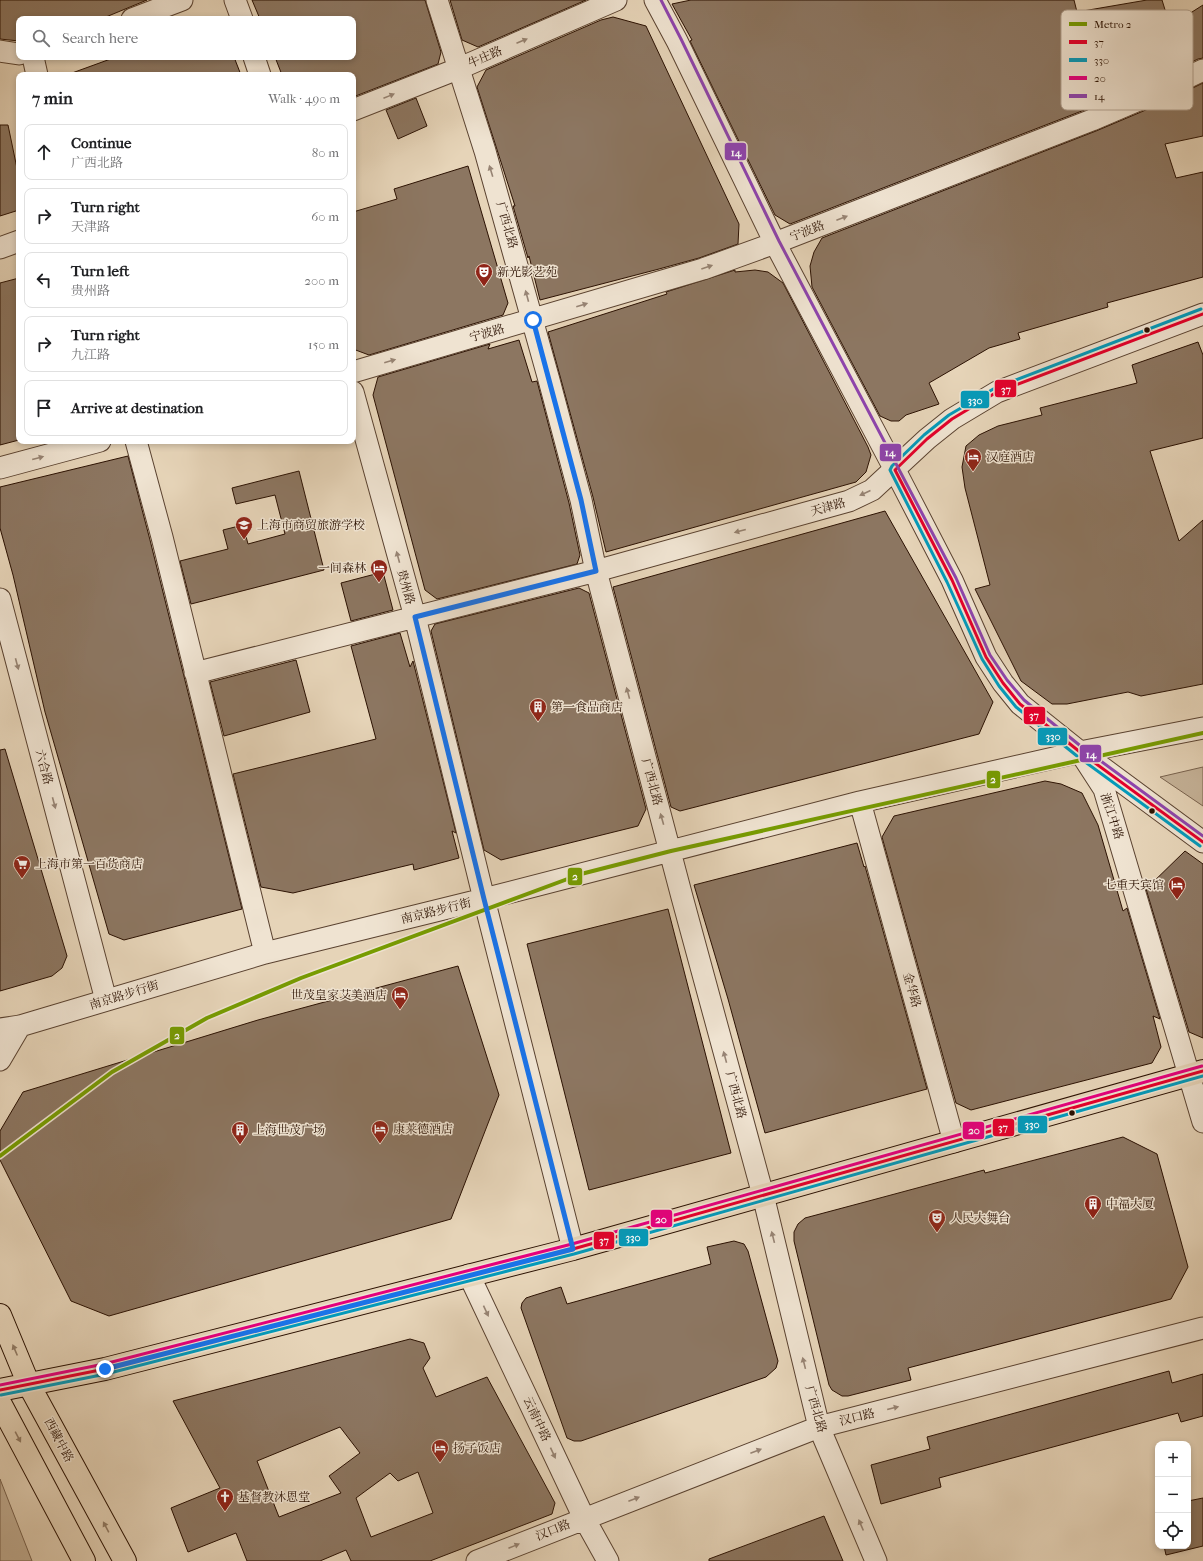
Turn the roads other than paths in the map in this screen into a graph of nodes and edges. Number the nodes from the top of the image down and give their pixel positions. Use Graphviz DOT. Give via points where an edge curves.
graph roads {
  1 [pos="182,0"];
  2 [pos="235,0"];
  3 [pos="437,0"];
  4 [pos="616,0"];
  5 [pos="655,0"];
  6 [pos="140,16"];
  7 [pos="241,16"];
  8 [pos="0,51"];
  9 [pos="16,54"];
  10 [pos="34,60"];
  11 [pos="255,60"];
  12 [pos="460,68"];
  13 [pos="1203,70"];
  14 [pos="36,72"];
  15 [pos="259,72"];
  16 [pos="1193,75"];
  17 [pos="356,109"];
  18 [pos="1115,110"];
  19 [pos="16,242"];
  20 [pos="775,243"];
  21 [pos="0,248"];
  22 [pos="1203,314"];
  23 [pos="533,320"];
  24 [pos="356,371"];
  25 [pos="356,403"];
  26 [pos="89,444"];
  27 [pos="137,444"];
  28 [pos="0,468"];
  29 [pos="895,470"];
  30 [pos="596,571"];
  31 [pos="0,599"];
  32 [pos="415,617"];
  33 [pos="195,673"];
  34 [pos="1203,728"];
  35 [pos="1080,752"];
  36 [pos="860,802"];
  37 [pos="1203,842"];
  38 [pos="671,851"];
  39 [pos="484,899"];
  40 [pos="265,953"];
  41 [pos="106,1000"];
  42 [pos="10,1028"];
  43 [pos="0,1060"];
  44 [pos="1196,1074"];
  45 [pos="1203,1122"];
  46 [pos="954,1142"];
  47 [pos="763,1195"];
  48 [pos="573,1249"];
  49 [pos="469,1275"];
  50 [pos="0,1315"];
  51 [pos="1203,1328"];
  52 [pos="29,1385"];
  53 [pos="0,1390"];
  54 [pos="0,1403"];
  55 [pos="819,1427"];
  56 [pos="584,1518"];
  57 [pos="84,1561"];
  58 [pos="125,1561"];
  59 [pos="477,1561"];
  60 [pos="608,1561"];
  61 [pos="876,1561"];
  1 -- 6 [label="street"];
  2 -- 7 [label="street"];
  3 -- 12 [label="street, 广西北路"];
  12 -- 4 [label="street, 牛庄路, one-way"];
  5 -- 20 [label="street, 浙江中路"];
  8 -- 9 [label="street"];
  10 -- 14 [label="street"];
  11 -- 15 [label="street"];
  17 -- 12 [label="street, 牛庄路, one-way"];
  23 -- 12 [label="street, 广西北路, one-way"];
  16 -- 13 [label="street, 宁波路, one-way"];
  20 -- 18 [label="street, 宁波路, one-way"];
  19 -- 21 [label="street"];
  23 -- 20 [label="street, 宁波路, one-way" via="703,269"];
  20 -- 29 [label="street, 浙江中路"];
  22 -- 29 [label="street, 天津路" via="997,392 952,419"];
  24 -- 23 [label="street, 宁波路, one-way"];
  23 -- 30 [label="street, 广西北路" via="581,500"];
  32 -- 25 [label="street, 贵州路, one-way"];
  28 -- 26 [label="street, one-way"];
  27 -- 33 [label="street"];
  29 -- 30 [label="street, 天津路, one-way" via="872,490 849,501"];
  29 -- 35 [label="street, 浙江中路" via="952,580 986,656 1003,682 1020,704"];
  30 -- 32 [label="street, 天津路"];
  38 -- 30 [label="street, 广西北路, one-way"];
  31 -- 41 [label="street, 六合路, one-way"];
  32 -- 33 [label="street, 天津路"];
  32 -- 39 [label="street, 贵州路"];
  33 -- 40 [label="street"];
  34 -- 35 [label="street, 南京路步行街"];
  35 -- 36 [label="street, 南京路步行街"];
  35 -- 37 [label="street"];
  35 -- 44 [label="street, 浙江中路" via="1104,790"];
  36 -- 38 [label="street, 南京路步行街"];
  36 -- 46 [label="street, 金华路"];
  38 -- 39 [label="street, 南京路步行街"];
  47 -- 38 [label="street, 广西北路, one-way"];
  39 -- 40 [label="street, 南京路步行街"];
  39 -- 48 [label="street, 贵州路"];
  40 -- 41 [label="street, 南京路步行街"];
  41 -- 42 [label="street, 南京路步行街"];
  42 -- 43 [label="street"];
  44 -- 45 [label="street, 浙江中路"];
  44 -- 46 [label="main road"];
  46 -- 47 [label="main road"];
  47 -- 48 [label="main road"];
  55 -- 47 [label="street, 广西北路, one-way"];
  48 -- 49 [label="main road"];
  49 -- 52 [label="main road" via="105,1369"];
  49 -- 56 [label="street, 云南中路, one-way"];
  52 -- 50 [label="main road, 西藏中路, one-way"];
  55 -- 51 [label="street, 汉口路, one-way"];
  52 -- 53 [label="main road"];
  58 -- 52 [label="main road, 西藏中路, one-way"];
  54 -- 57 [label="main road, one-way"];
  56 -- 55 [label="street, 汉口路, one-way"];
  61 -- 55 [label="street, 广西北路, one-way"];
  59 -- 56 [label="street, 汉口路, one-way"];
  56 -- 60 [label="street, 云南中路"];
}
